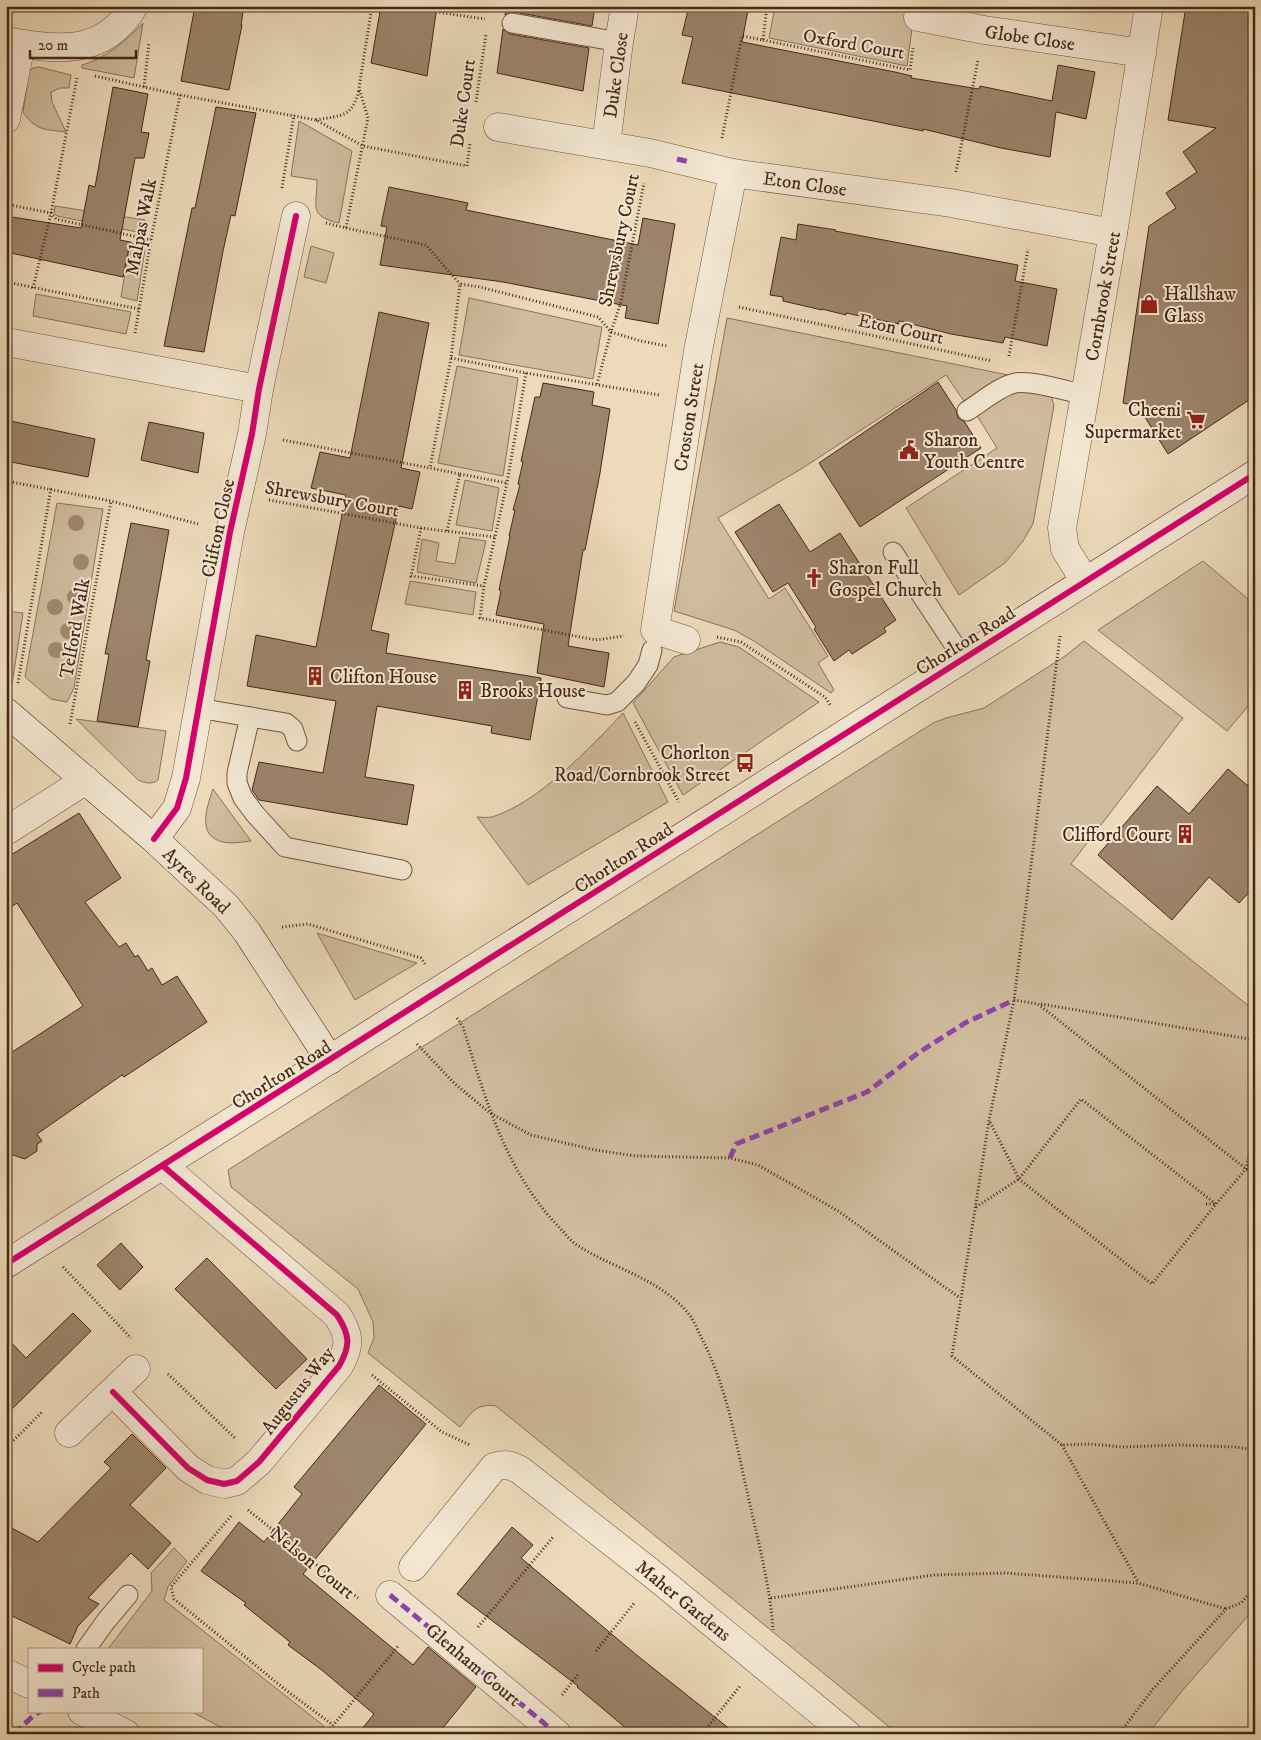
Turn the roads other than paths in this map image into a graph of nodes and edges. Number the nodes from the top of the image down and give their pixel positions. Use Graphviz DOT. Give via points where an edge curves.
graph roads {
  1 [pos="134,6"];
  2 [pos="625,6"];
  3 [pos="1149,6"];
  4 [pos="918,17"];
  5 [pos="512,23"];
  6 [pos="13,42"];
  7 [pos="619,42"];
  8 [pos="1142,53"];
  9 [pos="6,119"];
  10 [pos="498,127"];
  11 [pos="606,145"];
  12 [pos="704,166"];
  13 [pos="296,216"];
  14 [pos="1113,233"];
  15 [pos="6,342"];
  16 [pos="259,389"];
  17 [pos="1085,395"];
  18 [pos="966,411"];
  19 [pos="1255,474"];
  20 [pos="893,552"];
  21 [pos="1085,581"];
  22 [pos="653,640"];
  23 [pos="686,640"];
  24 [pos="963,658"];
  25 [pos="567,698"];
  26 [pos="198,708"];
  27 [pos="9,714"];
  28 [pos="250,717"];
  29 [pos="297,740"];
  30 [pos="86,780"];
  31 [pos="6,832"];
  32 [pos="154,838"];
  33 [pos="402,870"];
  34 [pos="330,1060"];
  35 [pos="163,1166"];
  36 [pos="6,1264"];
  37 [pos="136,1369"];
  38 [pos="113,1392"];
  39 [pos="69,1433"];
  40 [pos="413,1567"];
  41 [pos="128,1595"];
  42 [pos="390,1595"];
  43 [pos="87,1648"];
  44 [pos="6,1673"];
  45 [pos="28,1684"];
  46 [pos="84,1712"];
  47 [pos="126,1734"];
  48 [pos="557,1734"];
  49 [pos="847,1734"];
  1 -- 6 [label="street" via="116,30 83,46 63,49"];
  2 -- 7 [label="street, Duke Close"];
  3 -- 8 [label="street, Cornbrook Street"];
  4 -- 8 [label="street, Globe Close"];
  5 -- 7 [label="lane"];
  6 -- 9 [label="street"];
  7 -- 11 [label="street, Duke Close"];
  8 -- 14 [label="street, Cornbrook Street"];
  10 -- 11 [label="street, Eton Close"];
  11 -- 12 [label="street, Eton Close"];
  12 -- 14 [label="street, Eton Close" via="950,203"];
  12 -- 22 [label="street, Croston Street" via="709,301 698,351"];
  13 -- 16 [label="street, Clifton Close"];
  14 -- 17 [label="street, Cornbrook Street"];
  15 -- 16 [label="street"];
  16 -- 26 [label="street, Clifton Close"];
  17 -- 18 [label="lane" via="1015,383"];
  17 -- 21 [label="street, Cornbrook Street" via="1062,528 1065,549"];
  19 -- 21 [label="street, Chorlton Road"];
  20 -- 24 [label="lane"];
  21 -- 24 [label="street, Chorlton Road"];
  22 -- 23 [label="street"];
  22 -- 25 [label="lane" via="648,665 617,702 608,706"];
  24 -- 34 [label="street, Chorlton Road"];
  26 -- 28 [label="lane"];
  26 -- 32 [label="street, Clifton Close" via="183,794 177,808"];
  27 -- 30 [label="street, Ayres Road"];
  28 -- 29 [label="lane" via="286,723 293,729"];
  28 -- 33 [label="lane" via="237,783 243,798 286,847"];
  30 -- 31 [label="street"];
  30 -- 32 [label="street, Ayres Road"];
  32 -- 34 [label="street, Ayres Road" via="226,906 247,932"];
  34 -- 35 [label="street, Chorlton Road"];
  35 -- 36 [label="street, Chorlton Road"];
  35 -- 38 [label="street, Augustus Way" via="337,1315 348,1333 346,1353 339,1366 259,1462 237,1481 224,1484 207,1480 188,1468"];
  37 -- 38 [label="street"];
  38 -- 39 [label="street"];
  40 -- 49 [label="street, Maher Gardens" via="507,1468 575,1512"];
  41 -- 43 [label="lane"];
  42 -- 48 [label="street, Glenham Court"];
  44 -- 45 [label="street"];
  46 -- 47 [label="street"];
}
